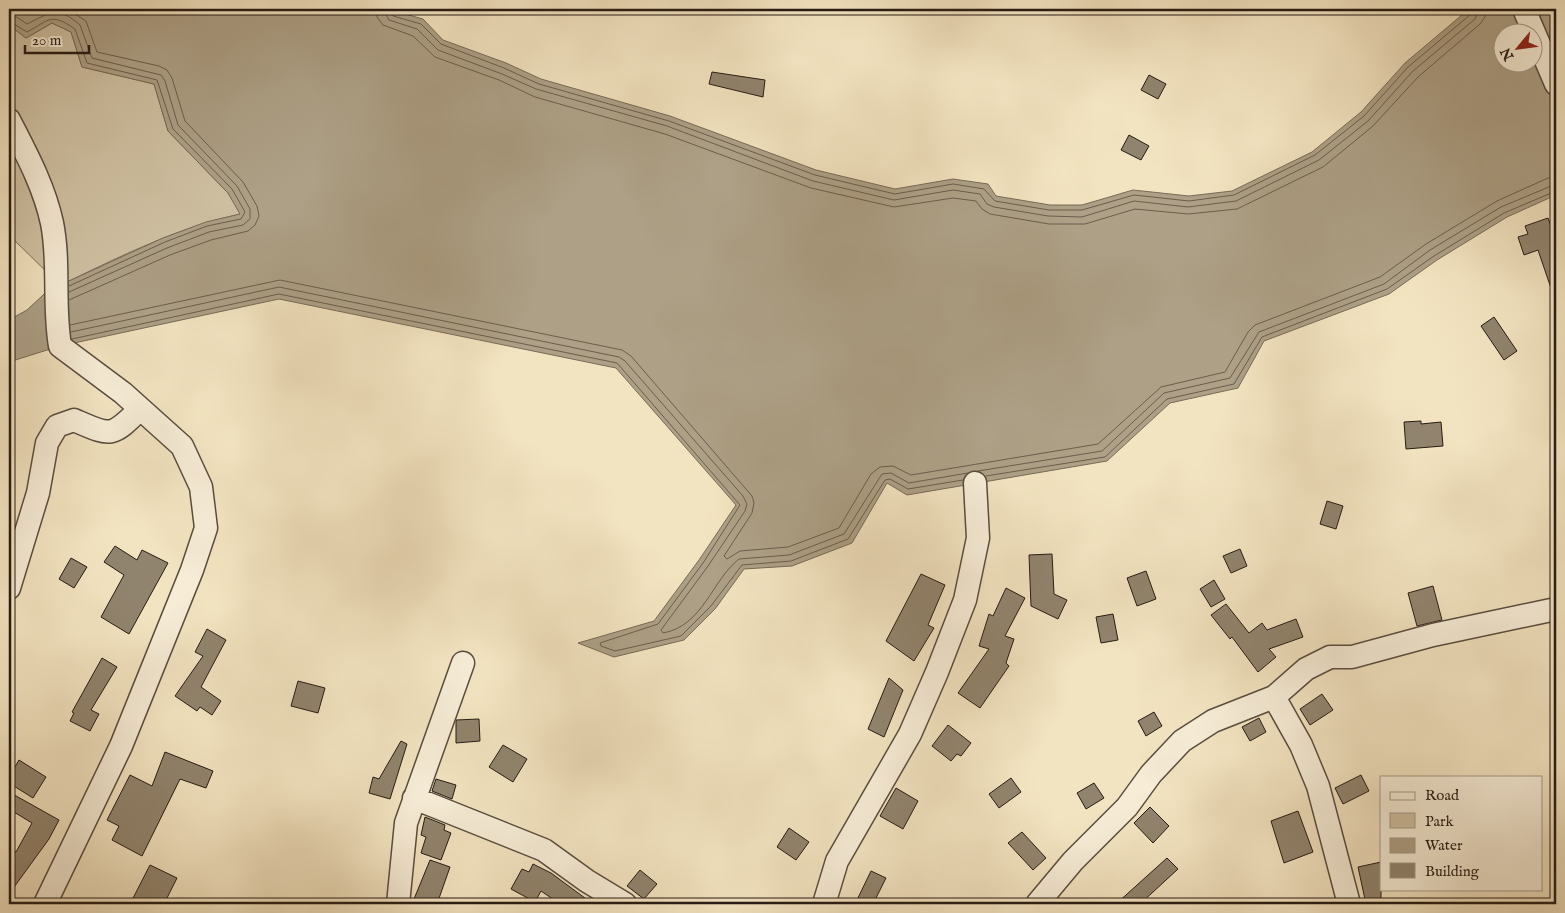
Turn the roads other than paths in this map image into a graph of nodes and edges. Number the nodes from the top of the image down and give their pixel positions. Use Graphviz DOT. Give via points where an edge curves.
graph roads {
  1 [pos="1524,9"];
  2 [pos="1556,84"];
  3 [pos="9,120"];
  4 [pos="140,409"];
  5 [pos="975,483"];
  6 [pos="9,588"];
  7 [pos="1556,609"];
  8 [pos="463,663"];
  9 [pos="1274,697"];
  10 [pos="414,798"];
  11 [pos="45,904"];
  12 [pos="398,904"];
  13 [pos="624,904"];
  14 [pos="824,904"];
  15 [pos="1037,904"];
  16 [pos="1349,904"];
  1 -- 2 [label="street"];
  3 -- 4 [label="street" via="34,168 52,223 60,346"];
  4 -- 6 [label="street" via="120,429 102,432 74,420 57,426 47,443 38,493"];
  4 -- 11 [label="street" via="182,446 202,487 206,528 121,746"];
  5 -- 14 [label="street" via="978,538 965,600 910,734 837,862"];
  7 -- 9 [label="street" via="1433,635 1352,657 1330,657 1306,669"];
  8 -- 10 [label="street"];
  9 -- 15 [label="street" via="1213,721 1182,742"];
  9 -- 16 [label="street" via="1301,745 1318,786"];
  10 -- 12 [label="street" via="406,823"];
  10 -- 13 [label="street" via="544,850"];
}
